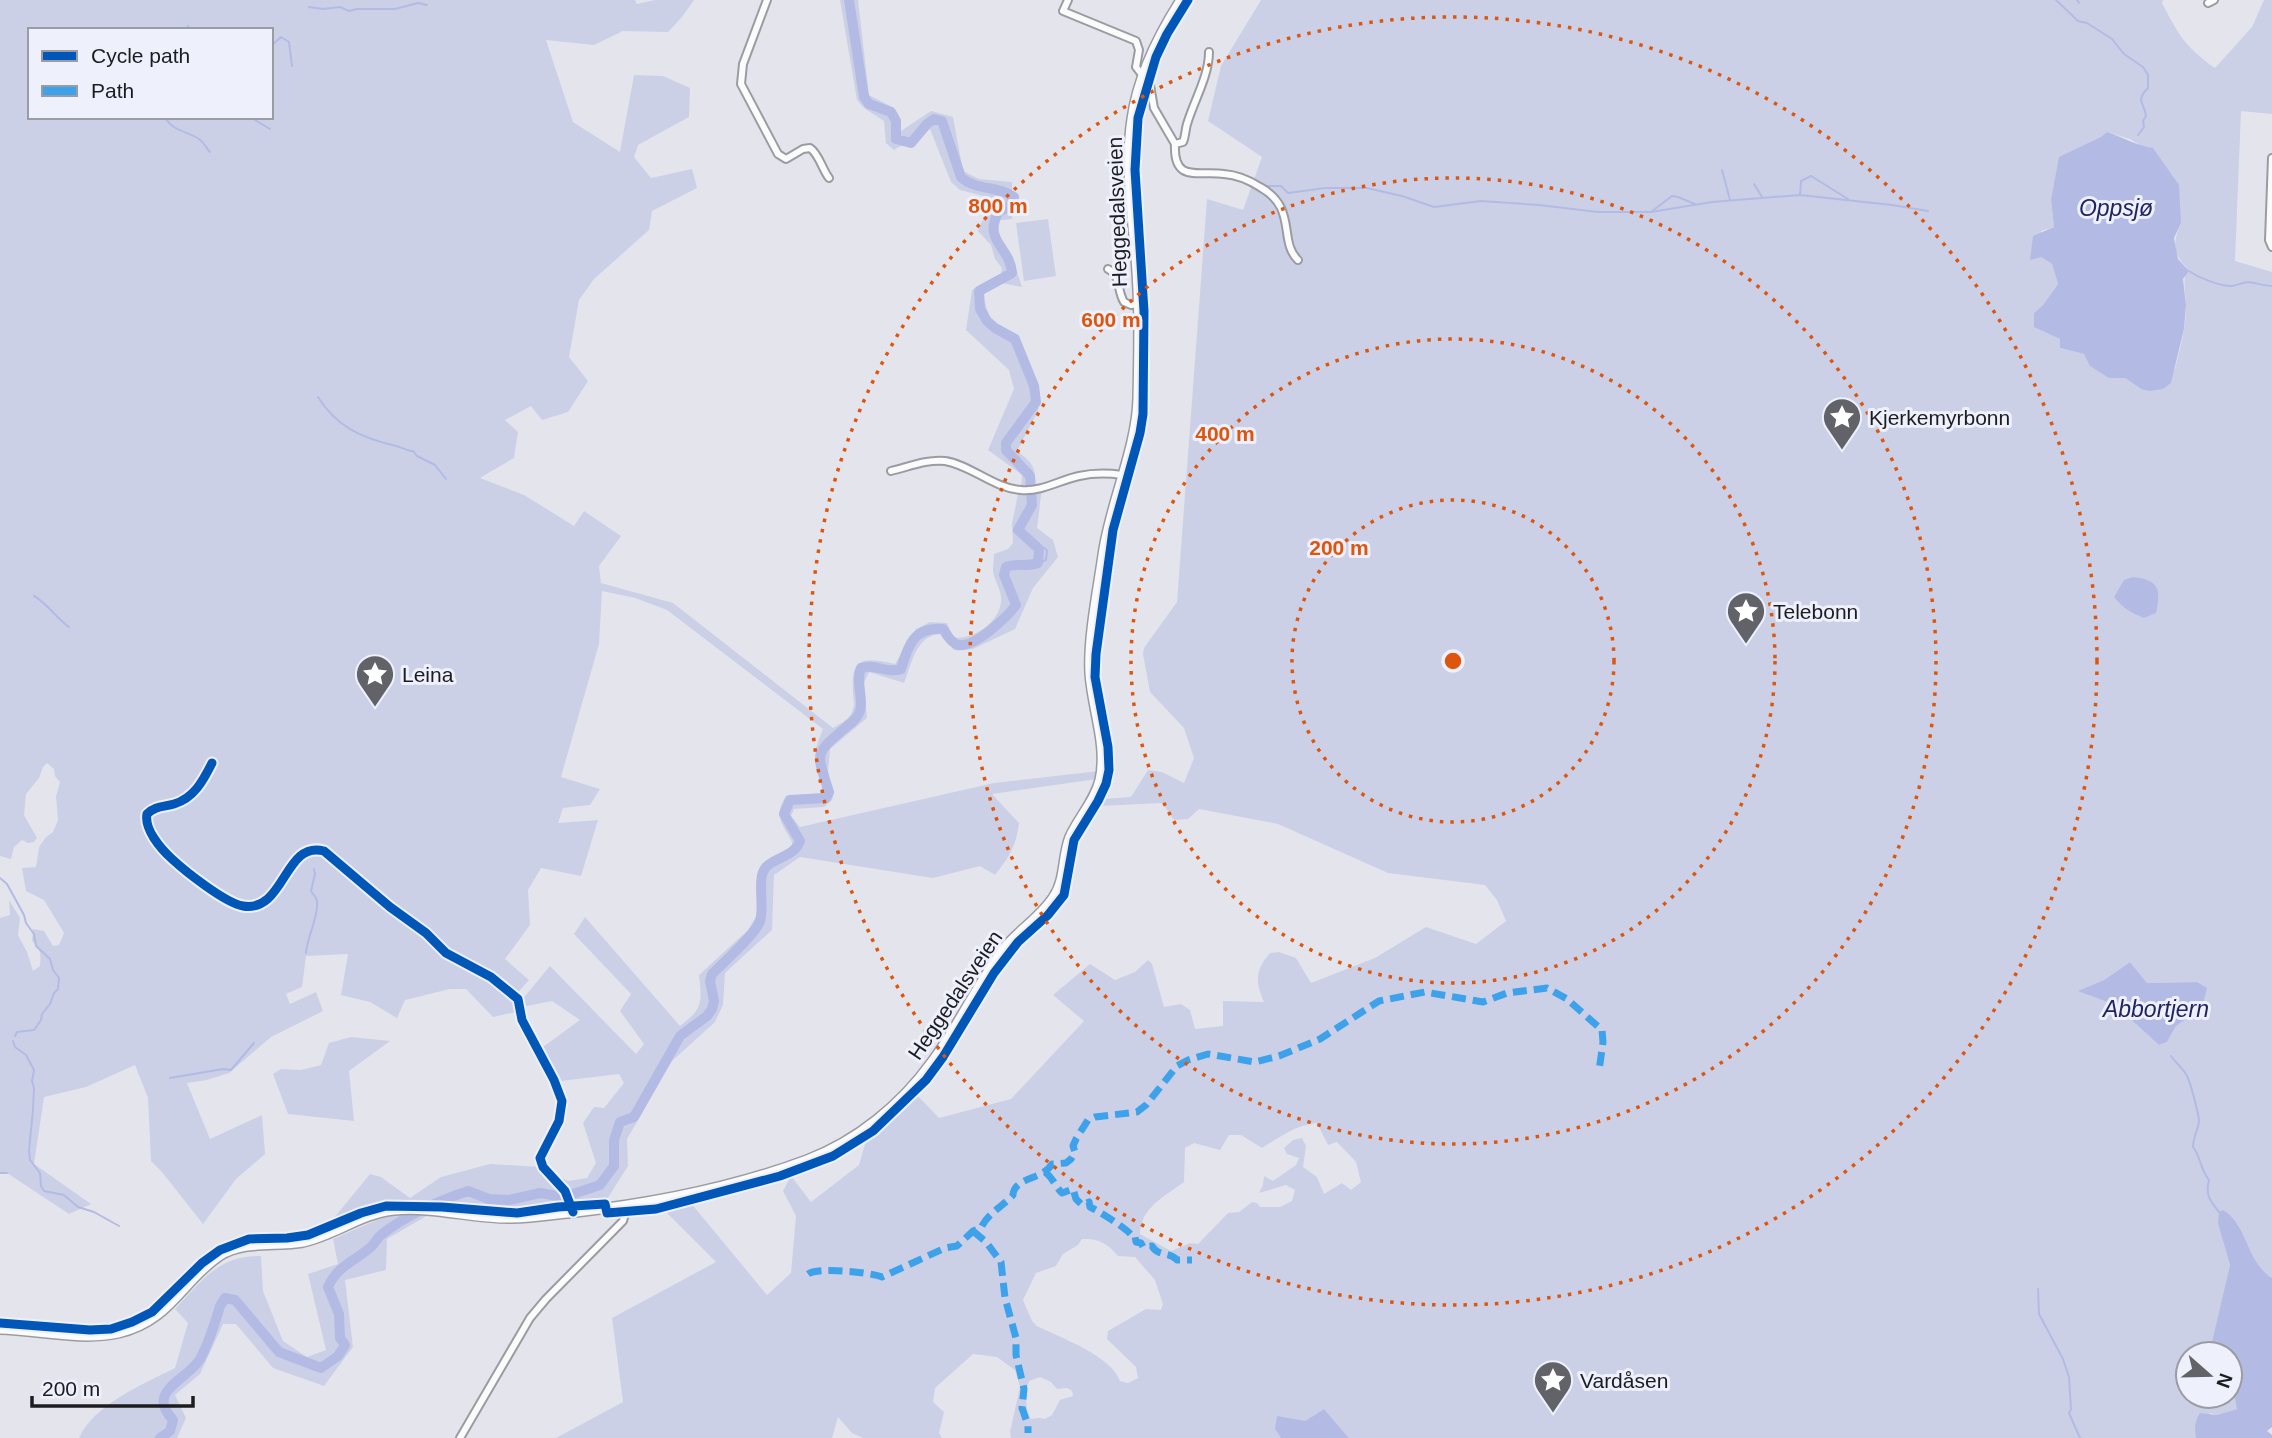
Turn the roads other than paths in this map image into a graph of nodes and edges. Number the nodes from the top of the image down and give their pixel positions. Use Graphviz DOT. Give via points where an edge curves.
graph roads {
  1 [pos="767,0"];
  2 [pos="1068,0"];
  3 [pos="1181,0"];
  4 [pos="1209,52"];
  5 [pos="1143,78"];
  6 [pos="1175,144"];
  7 [pos="2272,158"];
  8 [pos="829,178"];
  9 [pos="2272,247"];
  10 [pos="1298,260"];
  11 [pos="1108,269"];
  12 [pos="1139,304"];
  13 [pos="891,471"];
  14 [pos="1122,475"];
  15 [pos="212,763"];
  16 [pos="627,1207"];
  17 [pos="573,1212"];
  18 [pos="0,1329"];
  19 [pos="460,1438"];
  1 -- 8 [label="street" via="743,64 741,84 778,154 786,159 810,148"];
  2 -- 5 [label="street" via="1063,11 1136,41 1136,68"];
  3 -- 5 [label="main road, Heggedalsveien" via="1163,27"];
  4 -- 6 [label="street" via="1185,137"];
  5 -- 6 [label="street"];
  5 -- 12 [label="main road, Heggedalsveien" via="1131,123 1130,149"];
  6 -- 10 [label="street" via="1180,166 1188,173 1240,177 1268,192 1280,206 1291,251"];
  7 -- 9 [label="street"];
  11 -- 12 [label="street" via="1124,302"];
  12 -- 14 [label="main road, Heggedalsveien" via="1137,410"];
  13 -- 14 [label="street" via="944,461 1009,488 1032,490 1079,476"];
  14 -- 16 [label="main road, Heggedalsveien" via="1104,547 1090,653 1101,775 1068,843 1055,895 1002,951 923,1074 860,1133 782,1169"];
  15 -- 17 [label="street" via="192,794 147,814 146,825 164,851 223,897 251,906 270,898 302,855 311,849 324,851 446,953 480,970 518,999 522,1020 559,1091 562,1111 540,1158 565,1191"];
  16 -- 17 [label="main road, Heggedalsveien"];
  16 -- 19 [label="street" via="623,1221 530,1318"];
  17 -- 18 [label="main road, Heggedalsveien" via="506,1218 420,1210 384,1212 299,1243 232,1250 213,1261 163,1312 124,1331 90,1335"];
}
